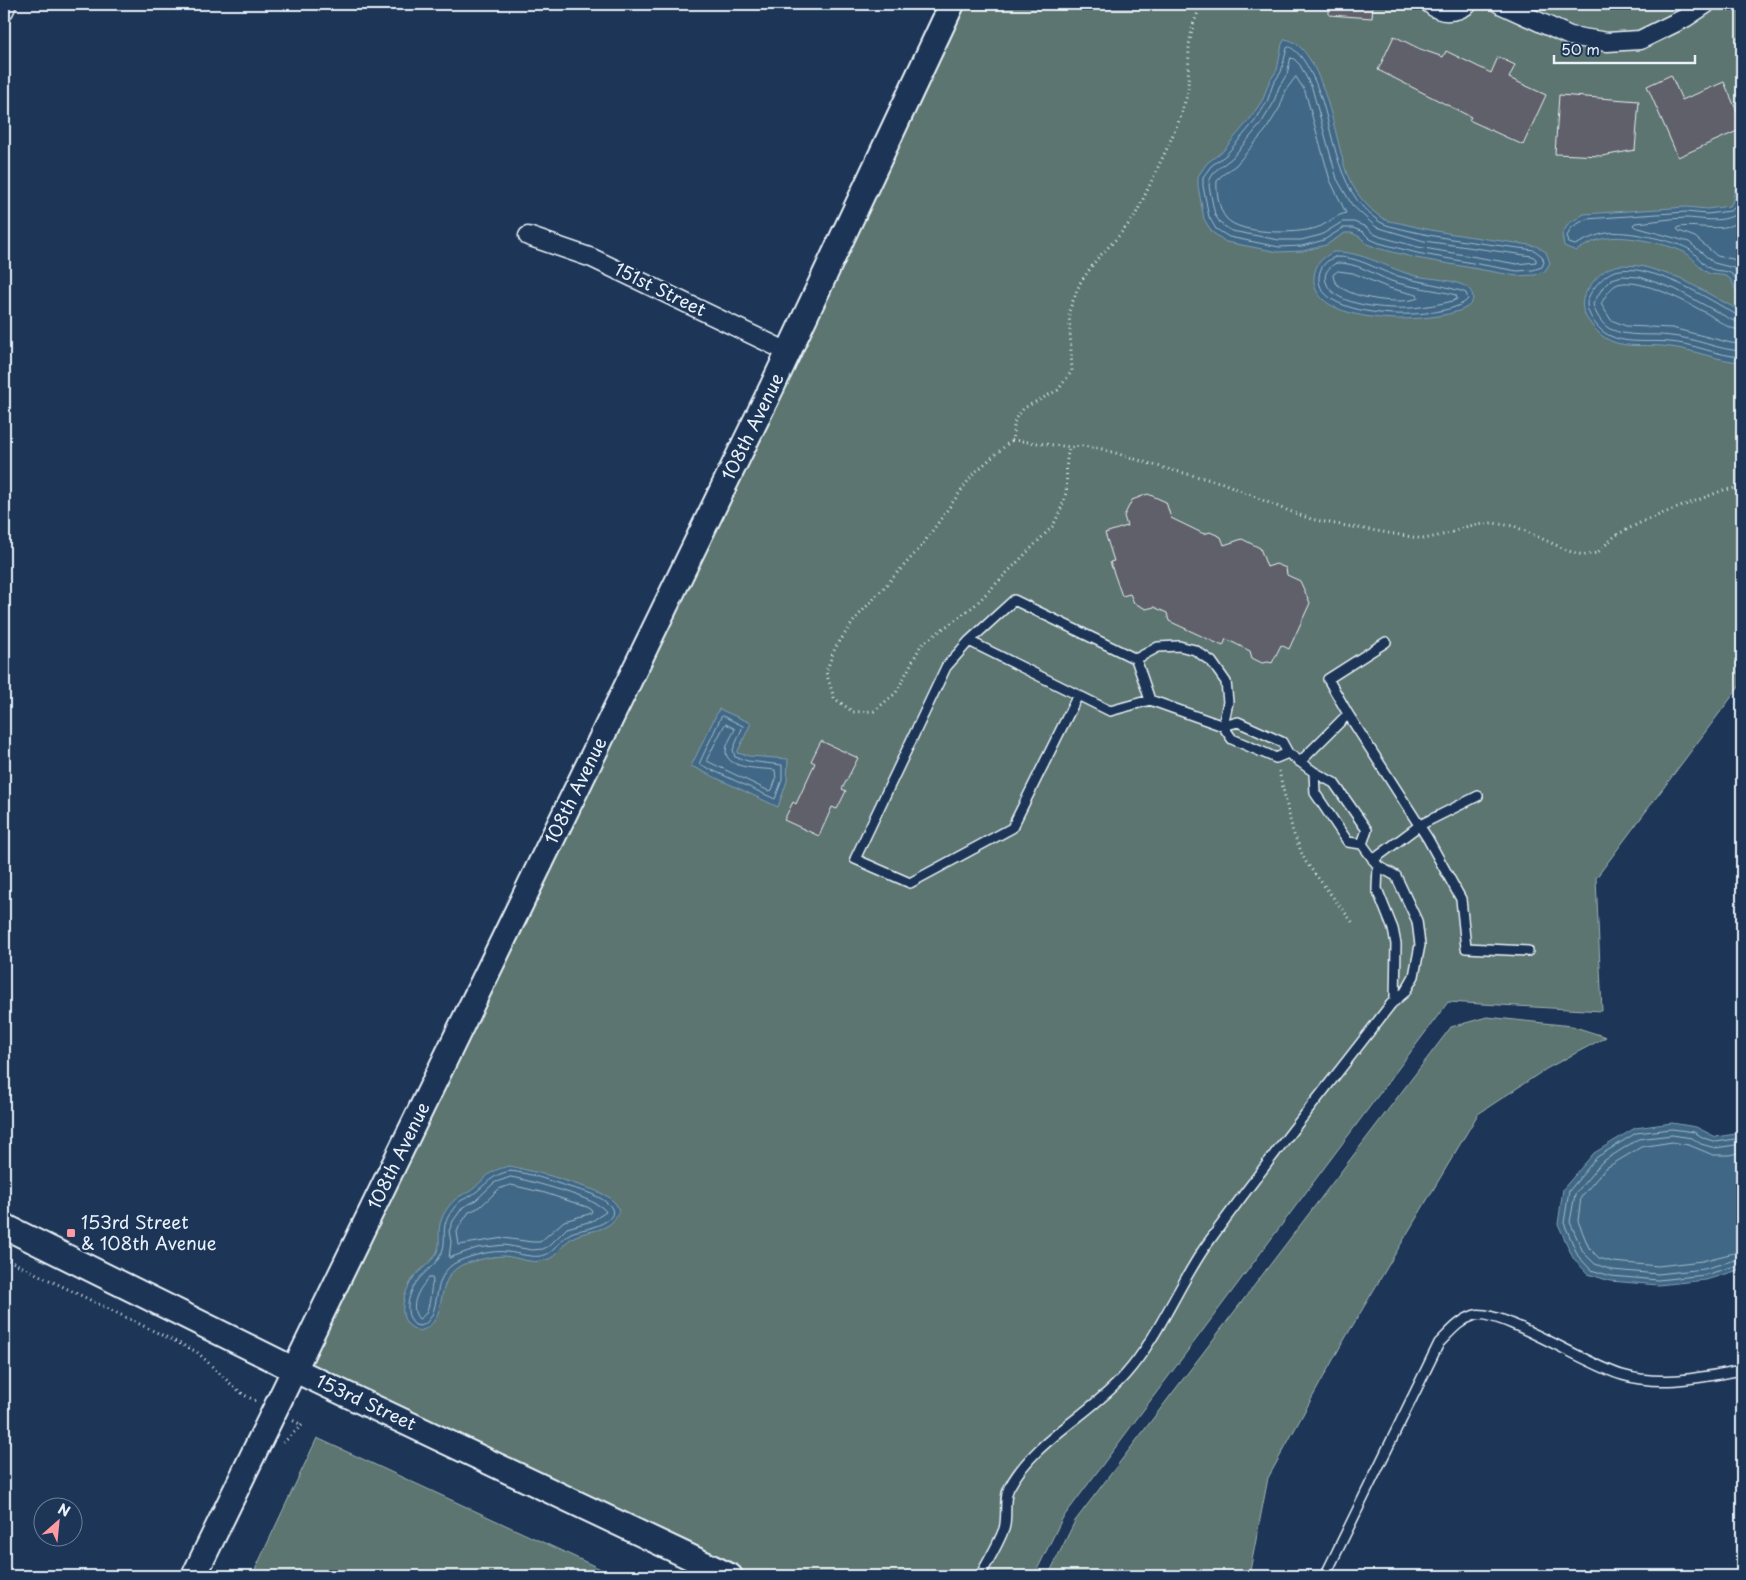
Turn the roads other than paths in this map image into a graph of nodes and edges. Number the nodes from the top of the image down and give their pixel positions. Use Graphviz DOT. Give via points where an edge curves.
graph roads {
  1 [pos="7,4"];
  2 [pos="952,4"];
  3 [pos="1430,4"];
  4 [pos="1468,4"];
  5 [pos="1500,4"];
  6 [pos="1706,4"];
  7 [pos="4,11"];
  8 [pos="528,236"];
  9 [pos="788,352"];
  10 [pos="969,641"];
  11 [pos="1386,642"];
  12 [pos="1136,659"];
  13 [pos="1078,695"];
  14 [pos="1150,700"];
  15 [pos="1348,714"];
  16 [pos="1223,726"];
  17 [pos="1288,754"];
  18 [pos="1300,762"];
  19 [pos="1314,772"];
  20 [pos="1478,796"];
  21 [pos="1420,825"];
  22 [pos="1362,844"];
  23 [pos="1375,863"];
  24 [pos="1528,951"];
  25 [pos="1395,1001"];
  26 [pos="4,1226"];
  27 [pos="295,1370"];
  28 [pos="1742,1370"];
  29 [pos="194,1576"];
  30 [pos="730,1576"];
  31 [pos="980,1576"];
  32 [pos="1325,1576"];
  1 -- 7 [label="street"];
  2 -- 9 [label="street, 108th Avenue"];
  3 -- 4 [label="street" via="1452,12"];
  5 -- 6 [label="street" via="1570,36 1607,42 1640,40"];
  8 -- 9 [label="street, 151st Street" via="592,258"];
  9 -- 27 [label="street, 108th Avenue"];
  10 -- 12 [label="lane" via="1014,600"];
  10 -- 13 [label="lane"];
  10 -- 13 [label="lane" via="946,667 855,859 910,882 1012,828"];
  11 -- 15 [label="lane" via="1328,679"];
  12 -- 14 [label="lane"];
  12 -- 16 [label="lane" via="1158,647 1179,646 1195,650 1212,662 1226,682 1228,702"];
  13 -- 14 [label="lane" via="1110,711"];
  14 -- 16 [label="lane"];
  15 -- 18 [label="lane"];
  15 -- 21 [label="lane"];
  16 -- 17 [label="lane" via="1232,739 1276,758"];
  16 -- 17 [label="lane" via="1238,722 1282,742"];
  17 -- 18 [label="lane"];
  18 -- 19 [label="lane"];
  19 -- 22 [label="lane" via="1314,793 1348,842"];
  19 -- 22 [label="lane" via="1334,782 1367,830"];
  20 -- 21 [label="lane"];
  21 -- 23 [label="lane"];
  21 -- 24 [label="lane" via="1461,899 1466,948"];
  22 -- 23 [label="lane"];
  23 -- 25 [label="lane" via="1376,888 1396,944"];
  23 -- 25 [label="lane" via="1396,876 1417,921 1420,945 1414,976 1405,992"];
  25 -- 31 [label="lane" via="1246,1190 1204,1249 1146,1347 1125,1375 1091,1408 1047,1441 1018,1474 1008,1490 1004,1528"];
  26 -- 27 [label="street, 153rd Street"];
  27 -- 29 [label="street, 108th Avenue"];
  27 -- 30 [label="street, 153rd Street"];
  28 -- 32 [label="lane" via="1683,1381 1647,1381 1620,1375 1584,1360 1506,1320 1477,1314 1459,1323 1439,1342"];
}
